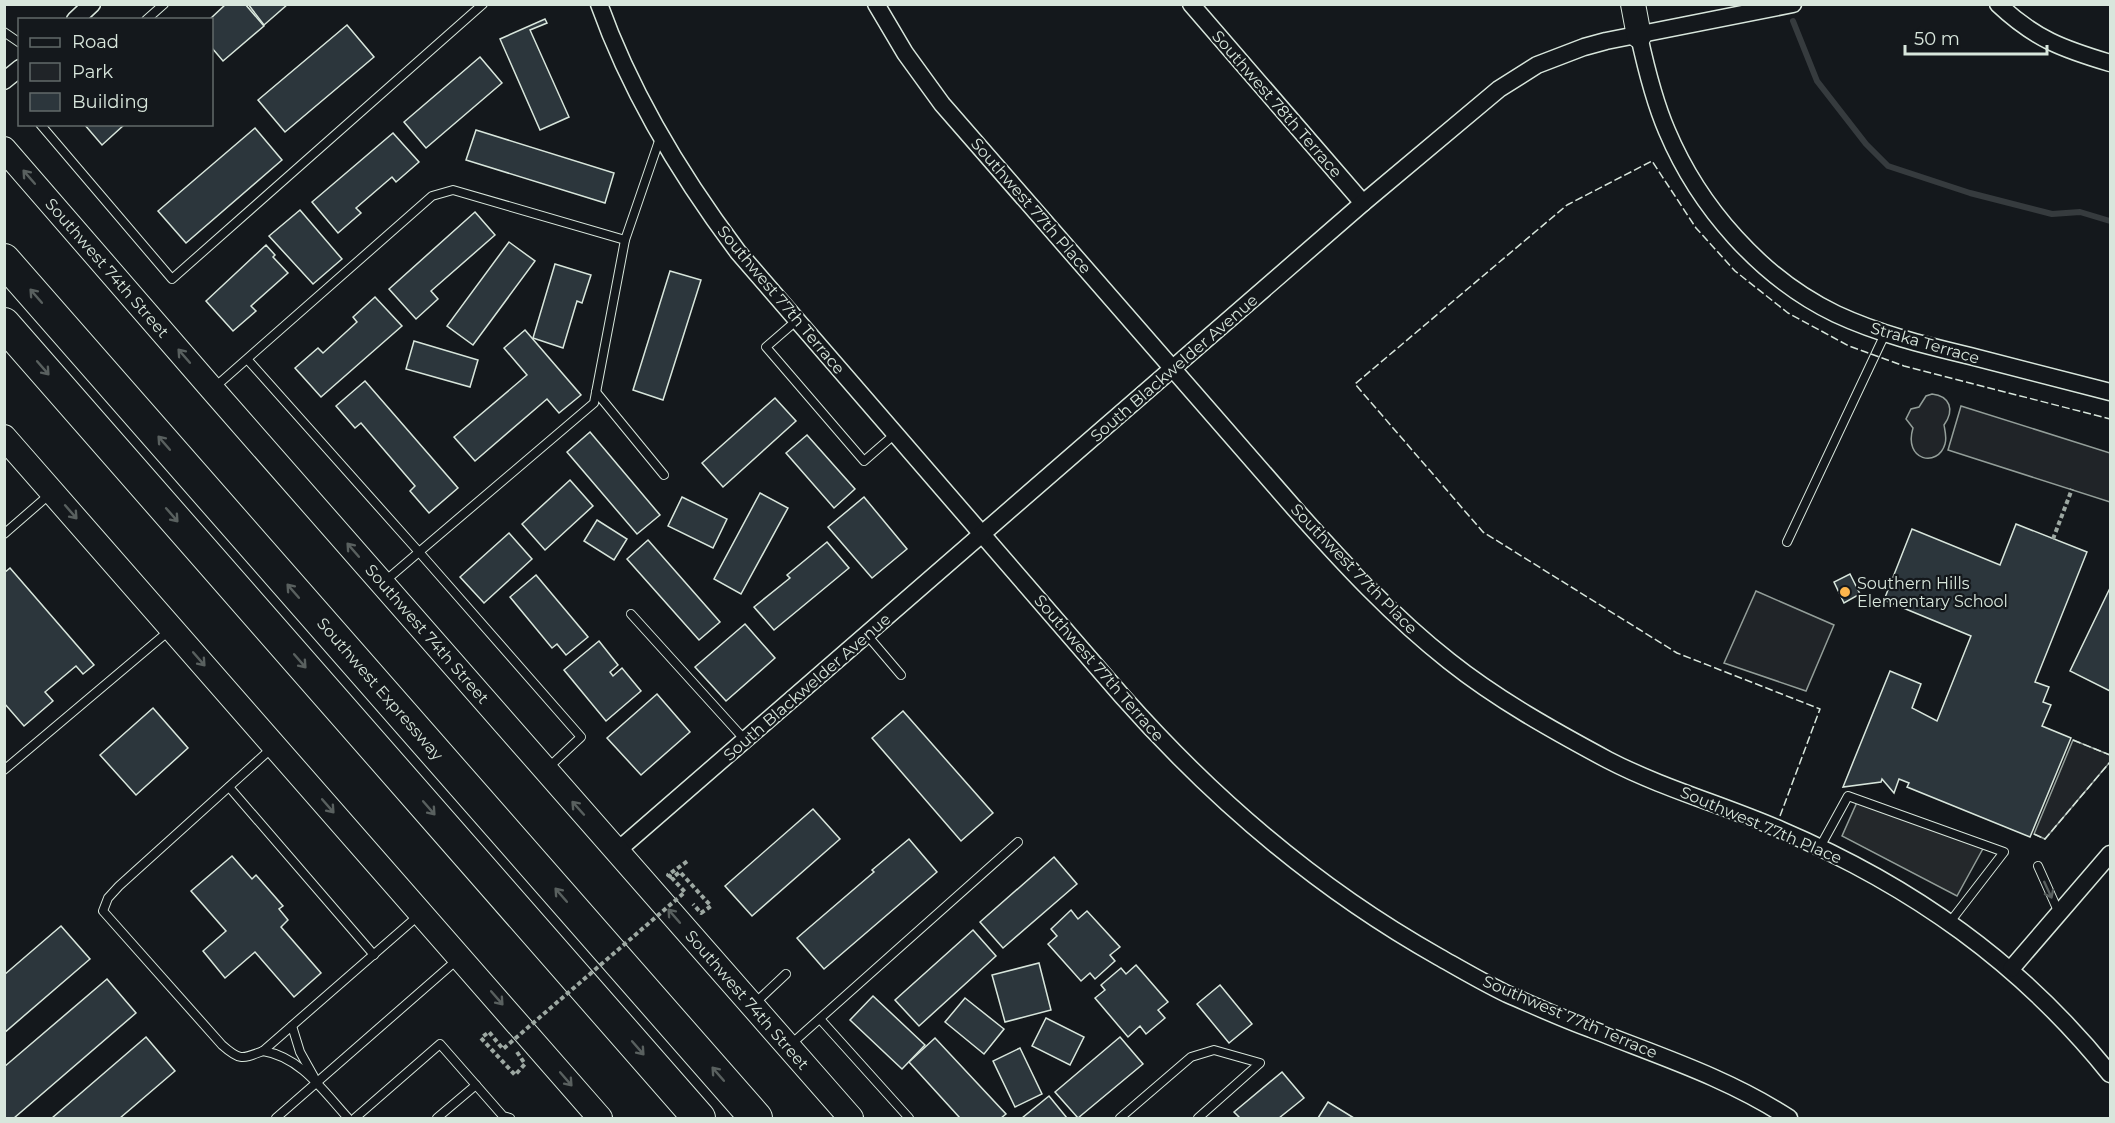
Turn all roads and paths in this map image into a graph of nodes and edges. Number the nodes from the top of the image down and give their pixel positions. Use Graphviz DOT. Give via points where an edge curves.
graph roads {
  1 [pos="92,4"];
  2 [pos="164,4"];
  3 [pos="483,4"];
  4 [pos="599,4"];
  5 [pos="876,4"];
  6 [pos="1191,4"];
  7 [pos="1633,4"];
  8 [pos="1793,4"];
  9 [pos="1998,4"];
  10 [pos="77,18"];
  11 [pos="148,18"];
  12 [pos="4,32"];
  13 [pos="1639,36"];
  14 [pos="18,42"];
  15 [pos="2110,63"];
  16 [pos="18,70"];
  17 [pos="4,81"];
  18 [pos="42,126"];
  19 [pos="661,138"];
  20 [pos="4,149"];
  21 [pos="1363,203"];
  22 [pos="625,240"];
  23 [pos="4,260"];
  24 [pos="796,321"];
  25 [pos="4,324"];
  26 [pos="1885,334"];
  27 [pos="247,359"];
  28 [pos="1173,369"];
  29 [pos="212,389"];
  30 [pos="596,392"];
  31 [pos="2110,392"];
  32 [pos="895,434"];
  33 [pos="4,437"];
  34 [pos="664,475"];
  35 [pos="2072,489"];
  36 [pos="53,492"];
  37 [pos="4,534"];
  38 [pos="982,536"];
  39 [pos="2053,539"];
  40 [pos="1787,542"];
  41 [pos="418,552"];
  42 [pos="382,584"];
  43 [pos="631,614"];
  44 [pos="172,628"];
  45 [pos="867,635"];
  46 [pos="901,675"];
  47 [pos="745,740"];
  48 [pos="275,745"];
  49 [pos="6,765"];
  50 [pos="545,770"];
  51 [pos="229,787"];
  52 [pos="1018,842"];
  53 [pos="1821,847"];
  54 [pos="617,851"];
  55 [pos="2110,854"];
  56 [pos="689,860"];
  57 [pos="2038,866"];
  58 [pos="422,913"];
  59 [pos="2059,913"];
  60 [pos="1950,922"];
  61 [pos="374,955"];
  62 [pos="461,957"];
  63 [pos="2011,969"];
  64 [pos="786,974"];
  65 [pos="753,1005"];
  66 [pos="820,1019"];
  67 [pos="292,1026"];
  68 [pos="789,1047"];
  69 [pos="263,1051"];
  70 [pos="517,1052"];
  71 [pos="2110,1074"];
  72 [pos="317,1083"];
  73 [pos="476,1084"];
  74 [pos="276,1119"];
  75 [pos="348,1119"];
  76 [pos="355,1119"];
  77 [pos="437,1119"];
  78 [pos="510,1119"];
  79 [pos="600,1119"];
  80 [pos="699,1119"];
  81 [pos="756,1119"];
  82 [pos="851,1119"];
  83 [pos="909,1119"];
  84 [pos="1120,1119"];
  85 [pos="1198,1119"];
  86 [pos="1789,1119"];
  1 -- 10 [label="street"];
  2 -- 11 [label="lane"];
  3 -- 18 [label="lane" via="172,279"];
  4 -- 19 [label="street, Southwest 77th Terrace"];
  5 -- 28 [label="street, Southwest 77th Place" via="942,104"];
  6 -- 21 [label="street, Southwest 78th Terrace"];
  7 -- 13 [label="main road, Straka Terrace"];
  8 -- 13 [label="street, South Blackwelder Avenue"];
  9 -- 15 [label="street" via="2048,42"];
  12 -- 14 [label="lane"];
  13 -- 21 [label="street, South Blackwelder Avenue" via="1584,47 1513,79"];
  13 -- 26 [label="street, Straka Terrace" via="1667,131 1683,163 1723,222 1743,245 1798,292"];
  16 -- 17 [label="street"];
  19 -- 22 [label="lane"];
  19 -- 24 [label="street, Southwest 77th Terrace" via="716,223"];
  29 -- 20 [label="main road, Southwest 74th Street, one-way"];
  21 -- 28 [label="street, South Blackwelder Avenue"];
  22 -- 27 [label="lane" via="453,190 432,196"];
  22 -- 30 [label="lane"];
  81 -- 23 [label="highway, Southwest Expressway, one-way"];
  24 -- 32 [label="street, Southwest 77th Terrace"];
  24 -- 32 [label="lane" via="766,346 864,461"];
  25 -- 80 [label="highway, one-way"];
  26 -- 31 [label="street, Straka Terrace"];
  26 -- 40 [label="lane"];
  27 -- 29 [label="lane"];
  27 -- 41 [label="lane"];
  28 -- 38 [label="street, South Blackwelder Avenue"];
  28 -- 53 [label="street, Southwest 77th Place" via="1343,562 1413,631 1451,662 1526,713 1610,761"];
  42 -- 29 [label="main road, Southwest 74th Street, one-way"];
  30 -- 34 [label="lane"];
  30 -- 41 [label="lane" via="594,403"];
  32 -- 38 [label="street, Southwest 77th Terrace"];
  33 -- 36 [label="main road"];
  35 -- 39 [label="path"];
  36 -- 37 [label="lane"];
  36 -- 44 [label="main road, one-way"];
  38 -- 45 [label="street, South Blackwelder Avenue"];
  38 -- 86 [label="street, Southwest 77th Terrace" via="1179,759 1268,839 1336,892 1410,941 1504,992 1720,1080"];
  41 -- 42 [label="lane"];
  41 -- 50 [label="lane" via="581,736"];
  42 -- 50 [label="main road, Southwest 74th Street"];
  43 -- 47 [label="lane"];
  44 -- 48 [label="main road, one-way"];
  44 -- 49 [label="lane"];
  45 -- 46 [label="lane"];
  45 -- 47 [label="street, South Blackwelder Avenue"];
  47 -- 54 [label="street, South Blackwelder Avenue"];
  48 -- 51 [label="lane"];
  48 -- 58 [label="main road, one-way"];
  54 -- 50 [label="main road, Southwest 74th Street, one-way"];
  51 -- 61 [label="lane"];
  51 -- 69 [label="lane" via="119,886 108,898 103,912 222,1045 236,1057"];
  52 -- 66 [label="lane"];
  53 -- 60 [label="street, Southwest 77th Place"];
  53 -- 60 [label="lane" via="1848,796 2004,852"];
  65 -- 54 [label="main road, Southwest 74th Street, one-way"];
  55 -- 59 [label="street"];
  56 -- 70 [label="path, bridge" via="668,874 693,904 701,913 711,906 680,872 672,878 685,892 503,1049 489,1032 480,1038 515,1075 525,1064"];
  57 -- 59 [label="lane, one-way"];
  58 -- 61 [label="lane"];
  58 -- 62 [label="main road"];
  59 -- 63 [label="street"];
  60 -- 63 [label="street, Southwest 77th Place"];
  61 -- 67 [label="lane"];
  62 -- 72 [label="lane"];
  62 -- 79 [label="main road, one-way"];
  63 -- 71 [label="street, Southwest 77th Place" via="2075,1032"];
  64 -- 65 [label="lane"];
  65 -- 68 [label="main road, Southwest 74th Street"];
  66 -- 68 [label="lane"];
  66 -- 83 [label="lane"];
  67 -- 69 [label="lane"];
  67 -- 72 [label="lane" via="300,1052"];
  68 -- 82 [label="main road, Southwest 74th Street"];
  69 -- 72 [label="lane" via="285,1057"];
  72 -- 74 [label="lane"];
  72 -- 75 [label="lane"];
  73 -- 76 [label="lane" via="440,1044"];
  73 -- 77 [label="lane"];
  73 -- 78 [label="lane"];
  84 -- 85 [label="lane" via="1191,1057 1214,1050 1260,1063"];
}
